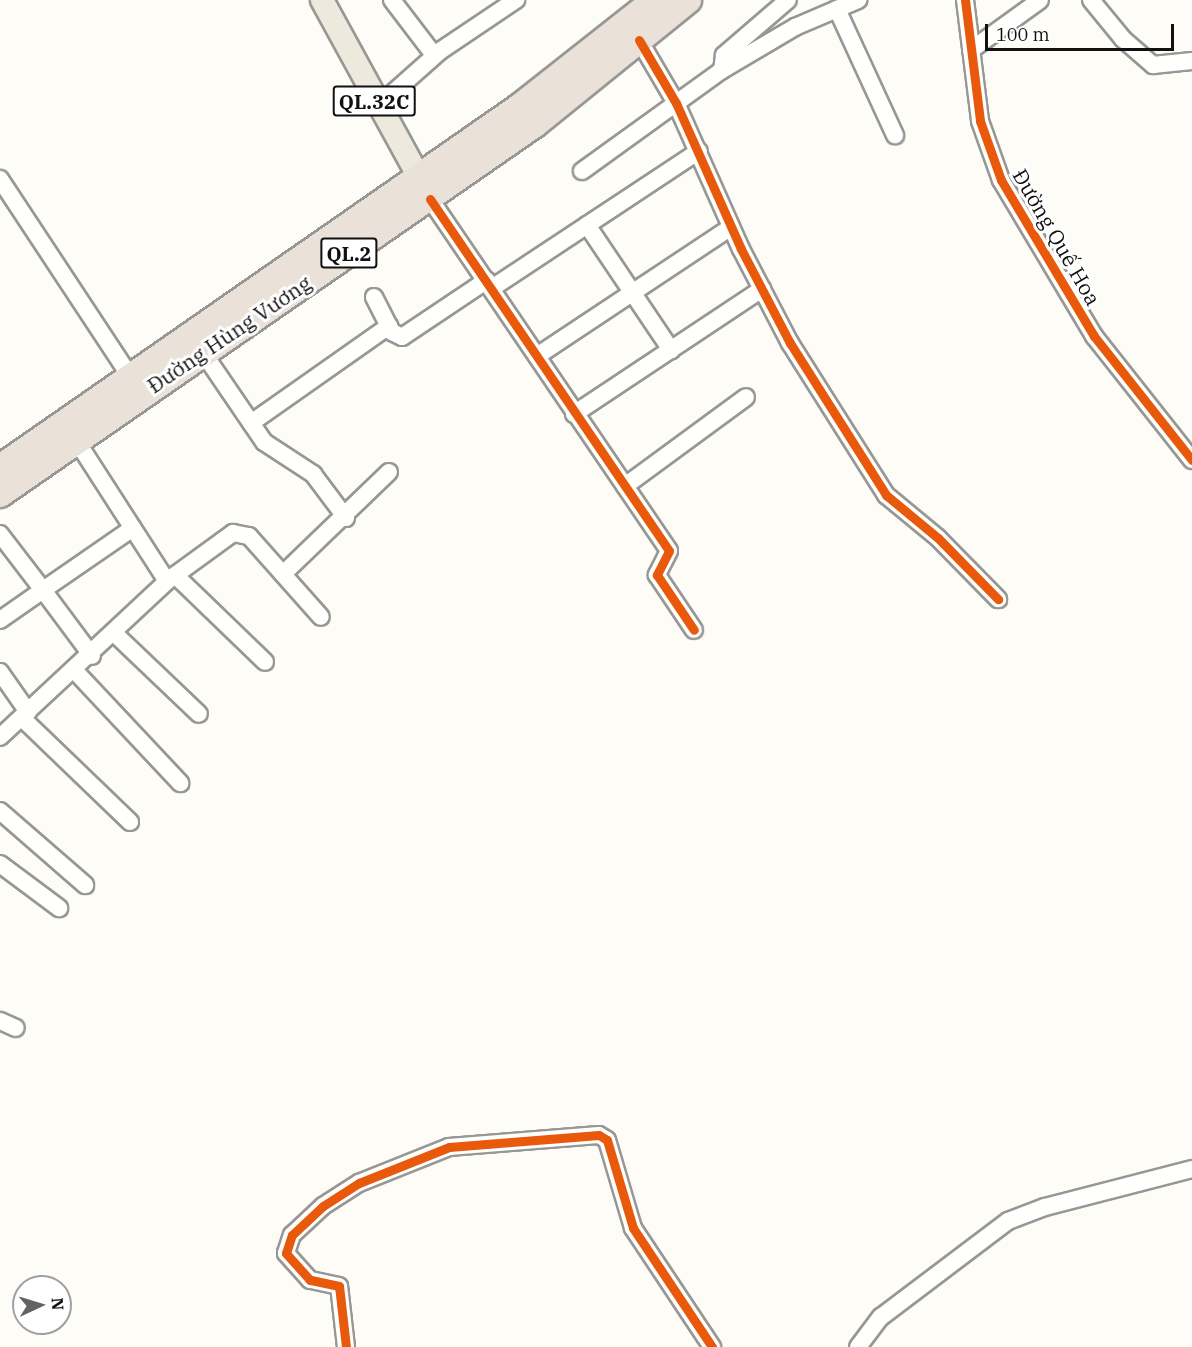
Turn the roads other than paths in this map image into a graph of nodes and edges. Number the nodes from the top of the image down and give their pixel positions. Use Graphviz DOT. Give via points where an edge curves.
graph roads {
  1 [pos="322,0"];
  2 [pos="392,0"];
  3 [pos="516,0"];
  4 [pos="655,0"];
  5 [pos="688,0"];
  6 [pos="788,0"];
  7 [pos="858,0"];
  8 [pos="965,0"];
  9 [pos="1040,0"];
  10 [pos="1091,0"];
  11 [pos="837,9"];
  12 [pos="639,40"];
  13 [pos="971,50"];
  14 [pos="434,55"];
  15 [pos="1192,61"];
  16 [pos="722,70"];
  17 [pos="676,103"];
  18 [pos="377,106"];
  19 [pos="895,135"];
  20 [pos="699,151"];
  21 [pos="582,171"];
  22 [pos="0,179"];
  23 [pos="424,188"];
  24 [pos="587,225"];
  25 [pos="731,227"];
  26 [pos="490,284"];
  27 [pos="762,289"];
  28 [pos="632,292"];
  29 [pos="374,297"];
  30 [pos="389,326"];
  31 [pos="671,350"];
  32 [pos="202,351"];
  33 [pos="537,356"];
  34 [pos="136,385"];
  35 [pos="746,397"];
  36 [pos="574,414"];
  37 [pos="250,423"];
  38 [pos="76,440"];
  39 [pos="1192,460"];
  40 [pos="0,468"];
  41 [pos="389,472"];
  42 [pos="625,486"];
  43 [pos="0,494"];
  44 [pos="346,518"];
  45 [pos="133,528"];
  46 [pos="0,534"];
  47 [pos="284,574"];
  48 [pos="171,578"];
  49 [pos="43,590"];
  50 [pos="998,599"];
  51 [pos="321,617"];
  52 [pos="0,620"];
  53 [pos="693,630"];
  54 [pos="114,633"];
  55 [pos="92,656"];
  56 [pos="265,662"];
  57 [pos="75,671"];
  58 [pos="0,672"];
  59 [pos="199,714"];
  60 [pos="25,715"];
  61 [pos="0,737"];
  62 [pos="180,783"];
  63 [pos="0,811"];
  64 [pos="130,822"];
  65 [pos="0,864"];
  66 [pos="85,885"];
  67 [pos="59,908"];
  68 [pos="0,1021"];
  69 [pos="16,1028"];
  70 [pos="1192,1169"];
  71 [pos="346,1347"];
  72 [pos="712,1347"];
  73 [pos="858,1347"];
  1 -- 18 [label="main road, QL.32C"];
  2 -- 14 [label="street"];
  3 -- 14 [label="street"];
  4 -- 23 [label="highway, Đường Hùng Vương / QL.2"];
  5 -- 12 [label="highway, Đường Hùng Vương / QL.2"];
  6 -- 16 [label="street" via="724,55"];
  7 -- 11 [label="street"];
  8 -- 13 [label="street, Đường Quế Hoa"];
  9 -- 13 [label="street"];
  10 -- 15 [label="street" via="1123,39 1153,65"];
  11 -- 16 [label="street" via="795,27"];
  11 -- 19 [label="street"];
  12 -- 17 [label="street"];
  12 -- 23 [label="highway, Đường Hùng Vương / QL.2" via="536,124"];
  13 -- 39 [label="street, Đường Quế Hoa" via="980,121 1001,180 1094,336"];
  14 -- 18 [label="street"];
  16 -- 17 [label="street"];
  17 -- 20 [label="street"];
  17 -- 21 [label="street"];
  18 -- 23 [label="main road, QL.32C"];
  20 -- 24 [label="street"];
  20 -- 25 [label="street"];
  22 -- 34 [label="street"];
  23 -- 26 [label="street"];
  23 -- 32 [label="highway, Đường Hùng Vương / QL.2"];
  23 -- 34 [label="highway, Đường Hùng Vương / QL.2"];
  24 -- 26 [label="street"];
  24 -- 28 [label="street"];
  25 -- 27 [label="street"];
  25 -- 28 [label="street"];
  26 -- 30 [label="street" via="407,335 395,336"];
  26 -- 33 [label="street"];
  27 -- 31 [label="street"];
  27 -- 50 [label="street" via="886,495 938,538"];
  28 -- 31 [label="street"];
  28 -- 33 [label="street"];
  29 -- 30 [label="street"];
  30 -- 37 [label="street"];
  31 -- 36 [label="street"];
  32 -- 34 [label="highway, Đường Hùng Vương / QL.2"];
  32 -- 37 [label="street"];
  33 -- 36 [label="street"];
  34 -- 38 [label="highway, Đường Hùng Vương / QL.2"];
  34 -- 40 [label="highway, Đường Hùng Vương / QL.2"];
  35 -- 42 [label="street"];
  36 -- 42 [label="street"];
  37 -- 44 [label="street" via="275,453 313,474"];
  38 -- 43 [label="highway, Đường Hùng Vương / QL.2"];
  38 -- 45 [label="street"];
  41 -- 44 [label="street"];
  42 -- 53 [label="street" via="669,551 657,575"];
  44 -- 47 [label="street"];
  45 -- 48 [label="street"];
  45 -- 49 [label="street"];
  46 -- 49 [label="street"];
  47 -- 48 [label="street" via="241,532"];
  47 -- 51 [label="street"];
  48 -- 54 [label="street"];
  48 -- 56 [label="street"];
  49 -- 52 [label="street"];
  49 -- 55 [label="street"];
  54 -- 55 [label="street"];
  54 -- 59 [label="street"];
  55 -- 57 [label="street"];
  57 -- 60 [label="street"];
  57 -- 62 [label="street"];
  58 -- 60 [label="street"];
  60 -- 61 [label="street"];
  60 -- 64 [label="street"];
  63 -- 66 [label="street"];
  65 -- 67 [label="street"];
  68 -- 69 [label="street"];
  70 -- 73 [label="street" via="1045,1207 1008,1221 881,1317"];
  71 -- 72 [label="street" via="339,1286 310,1280 286,1253 292,1235 323,1206 359,1183 449,1147 599,1135 607,1140 633,1228"];
}
